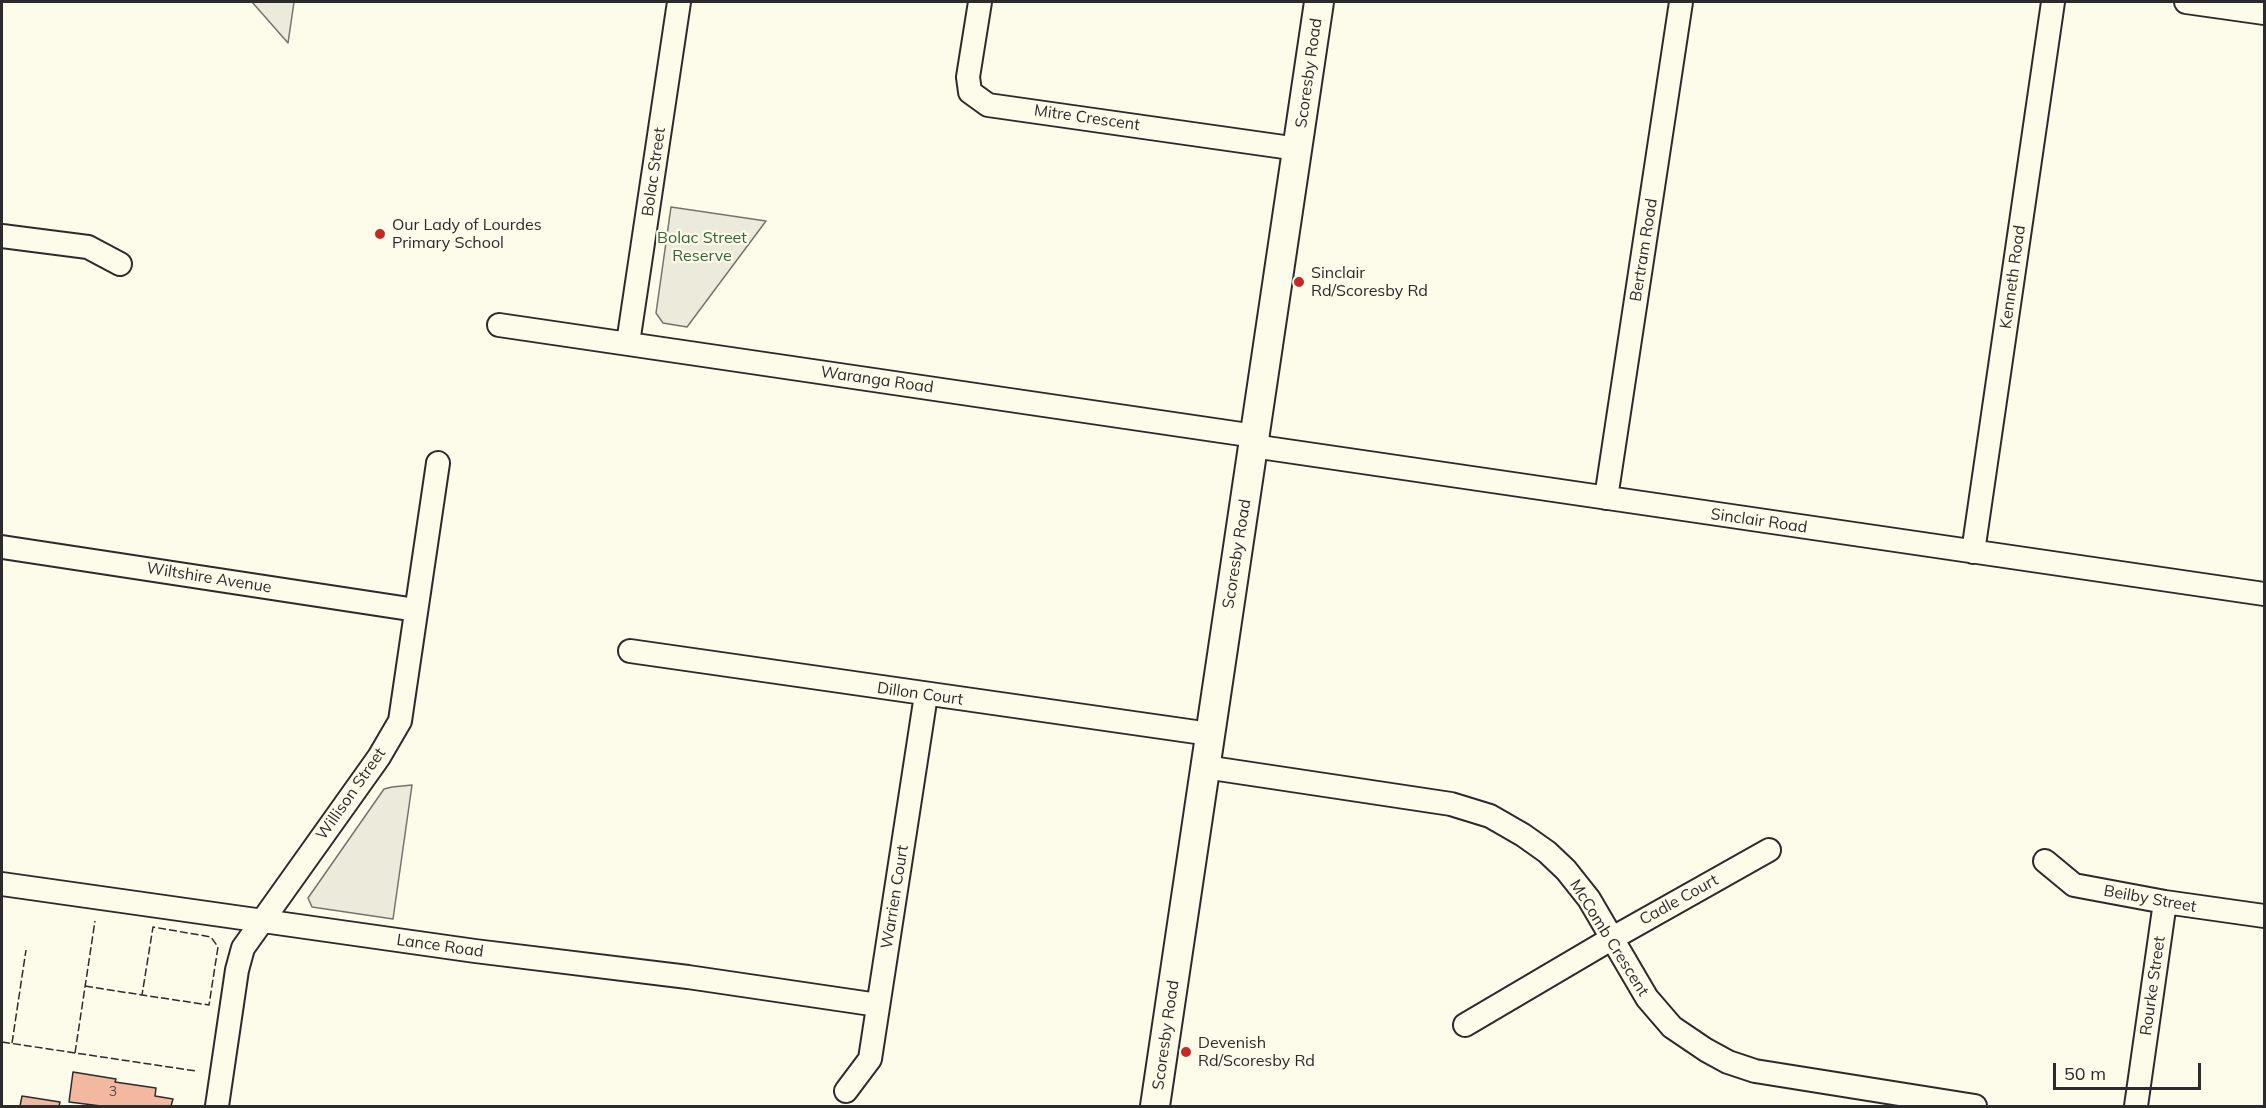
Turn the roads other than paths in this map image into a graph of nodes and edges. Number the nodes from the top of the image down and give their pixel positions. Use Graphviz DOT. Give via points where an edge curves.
graph roads {
  1 [pos="679,2"];
  2 [pos="980,2"];
  3 [pos="1319,2"];
  4 [pos="1681,2"];
  5 [pos="2054,2"];
  6 [pos="2186,2"];
  7 [pos="2265,13"];
  8 [pos="1298,149"];
  9 [pos="2,236"];
  10 [pos="120,264"];
  11 [pos="499,325"];
  12 [pos="628,343"];
  13 [pos="1254,441"];
  14 [pos="438,463"];
  15 [pos="1606,498"];
  16 [pos="2,547"];
  17 [pos="1973,552"];
  18 [pos="2265,594"];
  19 [pos="416,610"];
  20 [pos="630,651"];
  21 [pos="926,695"];
  22 [pos="1210,734"];
  23 [pos="1205,766"];
  24 [pos="1769,850"];
  25 [pos="2045,861"];
  26 [pos="2,884"];
  27 [pos="2165,902"];
  28 [pos="2265,916"];
  29 [pos="261,921"];
  30 [pos="1611,939"];
  31 [pos="878,1005"];
  32 [pos="1466,1025"];
  33 [pos="846,1091"];
  34 [pos="217,1107"];
  35 [pos="1155,1107"];
  36 [pos="1975,1107"];
  37 [pos="2136,1107"];
  1 -- 12 [label="street, Bolac Street"];
  2 -- 8 [label="street, Mitre Crescent" via="968,77 970,92 988,105"];
  3 -- 8 [label="main road, Scoresby Road"];
  4 -- 15 [label="street, Bertram Road"];
  5 -- 17 [label="street, Kenneth Road"];
  6 -- 7 [label="street"];
  8 -- 13 [label="main road, Scoresby Road"];
  9 -- 10 [label="street" via="88,247"];
  11 -- 12 [label="street, Waranga Road"];
  12 -- 13 [label="street, Waranga Road"];
  13 -- 15 [label="street, Sinclair Road"];
  13 -- 22 [label="main road, Scoresby Road"];
  14 -- 19 [label="street, Willison Street"];
  15 -- 17 [label="street, Sinclair Road"];
  16 -- 19 [label="street, Wiltshire Avenue"];
  17 -- 18 [label="street, Sinclair Road"];
  19 -- 29 [label="street, Willison Street" via="400,721"];
  20 -- 21 [label="street, Dillon Court"];
  21 -- 22 [label="street, Dillon Court"];
  21 -- 31 [label="street, Warrien Court"];
  22 -- 23 [label="main road, Scoresby Road"];
  23 -- 30 [label="street, McComb Crescent" via="1451,804 1490,816 1523,834 1566,870 1589,899"];
  23 -- 35 [label="main road, Scoresby Road"];
  24 -- 30 [label="street, Cadle Court"];
  25 -- 27 [label="street, Beilby Street" via="2074,885"];
  26 -- 29 [label="street, Lance Road"];
  27 -- 28 [label="street, Beilby Street"];
  27 -- 37 [label="street, Rourke Street"];
  29 -- 31 [label="street, Lance Road"];
  29 -- 34 [label="street, Willison Street" via="243,948 237,970"];
  30 -- 32 [label="street, Cadle Court"];
  30 -- 36 [label="street, McComb Crescent" via="1647,998 1672,1027 1728,1062 1788,1078"];
  31 -- 33 [label="street, Warrien Court" via="870,1059"];
}
